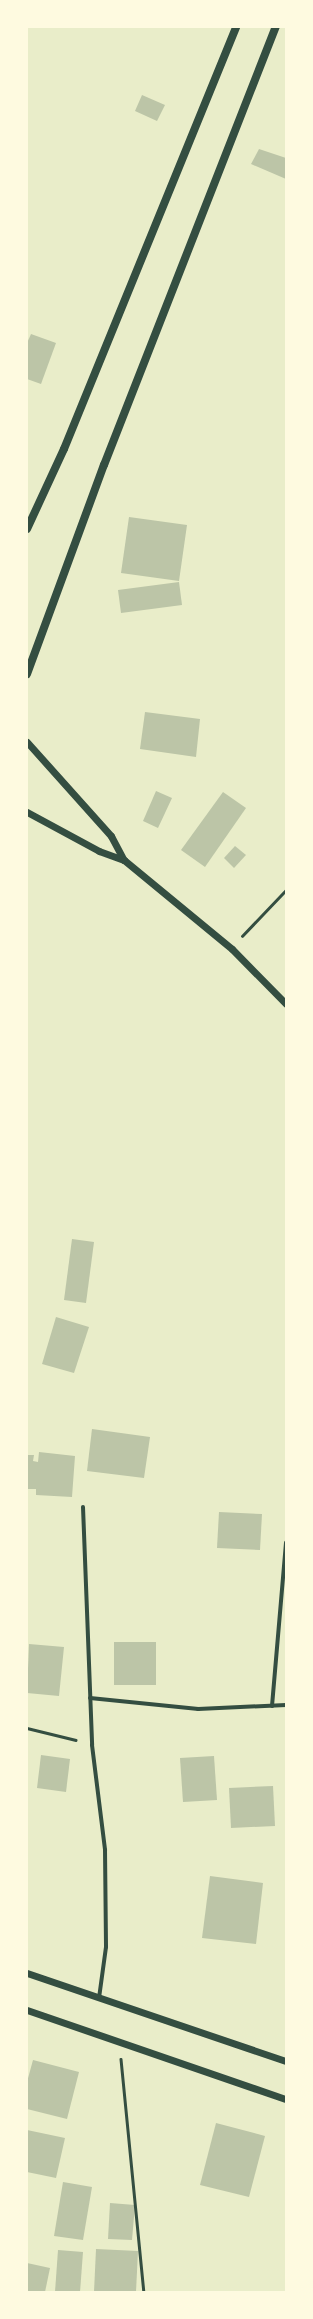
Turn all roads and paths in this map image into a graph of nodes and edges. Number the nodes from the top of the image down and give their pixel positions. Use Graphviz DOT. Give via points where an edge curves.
graph roads {
  1 [pos="236,27"];
  2 [pos="276,27"];
  3 [pos="27,529"];
  4 [pos="27,674"];
  5 [pos="27,742"];
  6 [pos="27,812"];
  7 [pos="124,860"];
  8 [pos="286,890"];
  9 [pos="232,949"];
  10 [pos="286,1004"];
  11 [pos="83,1507"];
  12 [pos="286,1543"];
  13 [pos="90,1698"];
  14 [pos="286,1705"];
  15 [pos="272,1706"];
  16 [pos="27,1728"];
  17 [pos="92,1745"];
  18 [pos="27,1973"];
  19 [pos="99,1998"];
  20 [pos="27,2010"];
  21 [pos="119,2042"];
  22 [pos="286,2061"];
  23 [pos="286,2099"];
  24 [pos="144,2292"];
  1 -- 3 [label="main road" via="64,449"];
  2 -- 4 [label="main road"];
  5 -- 7 [label="street" via="111,836"];
  6 -- 7 [label="street" via="99,851"];
  7 -- 9 [label="street"];
  8 -- 9 [label="path"];
  9 -- 10 [label="street"];
  11 -- 13 [label="street"];
  12 -- 15 [label="street"];
  13 -- 15 [label="street" via="198,1709"];
  13 -- 17 [label="street"];
  14 -- 15 [label="street"];
  16 -- 17 [label="path"];
  17 -- 19 [label="street" via="104,1829 107,1921"];
  18 -- 19 [label="street"];
  19 -- 22 [label="street"];
  20 -- 21 [label="street"];
  21 -- 23 [label="street"];
  21 -- 24 [label="path"];
}
